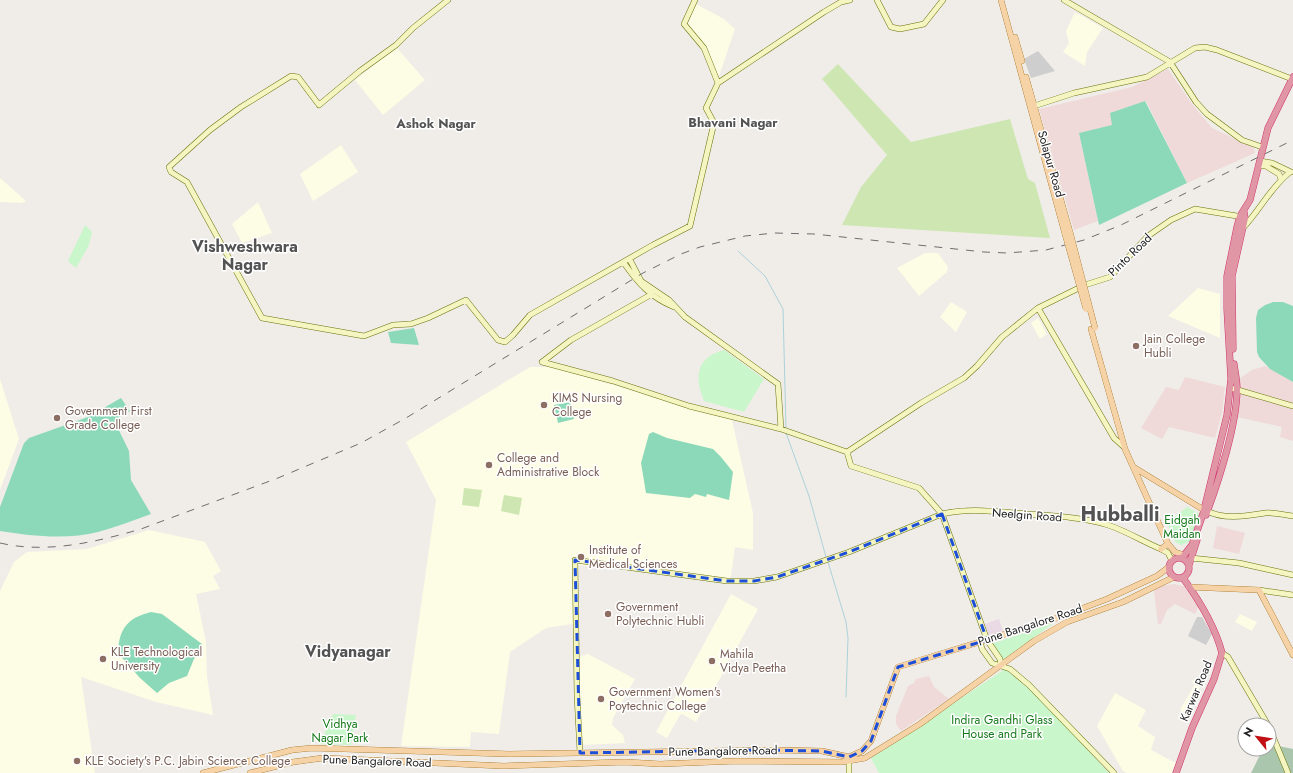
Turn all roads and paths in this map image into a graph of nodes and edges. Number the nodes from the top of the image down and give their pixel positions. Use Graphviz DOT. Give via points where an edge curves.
graph roads {
  1 [pos="448,0"];
  2 [pos="695,0"];
  3 [pos="850,0"];
  4 [pos="877,0"];
  5 [pos="943,0"];
  6 [pos="1001,0"];
  7 [pos="1004,0"];
  8 [pos="1064,0"];
  9 [pos="1170,62"];
  10 [pos="1293,80"];
  11 [pos="718,83"];
  12 [pos="1032,107"];
  13 [pos="1262,147"];
  14 [pos="1260,163"];
  15 [pos="1291,172"];
  16 [pos="1280,179"];
  17 [pos="1243,216"];
  18 [pos="1242,228"];
  19 [pos="630,260"];
  20 [pos="624,263"];
  21 [pos="652,294"];
  22 [pos="674,308"];
  23 [pos="1038,308"];
  24 [pos="1093,328"];
  25 [pos="1234,389"];
  26 [pos="1293,406"];
  27 [pos="782,429"];
  28 [pos="1124,447"];
  29 [pos="847,452"];
  30 [pos="1128,453"];
  31 [pos="1134,468"];
  32 [pos="1147,477"];
  33 [pos="1142,485"];
  34 [pos="1206,510"];
  35 [pos="942,514"];
  36 [pos="1293,516"];
  37 [pos="1168,544"];
  38 [pos="1161,549"];
  39 [pos="1183,557"];
  40 [pos="1191,558"];
  41 [pos="1171,564"];
  42 [pos="1189,565"];
  43 [pos="1293,575"];
  44 [pos="1174,577"];
  45 [pos="1183,578"];
  46 [pos="1189,586"];
  47 [pos="1259,590"];
  48 [pos="1293,595"];
  49 [pos="988,640"];
  50 [pos="980,641"];
  51 [pos="1291,646"];
  52 [pos="1222,653"];
  53 [pos="1293,655"];
  54 [pos="1001,665"];
  55 [pos="1263,717"];
  56 [pos="871,741"];
  57 [pos="1277,747"];
  58 [pos="877,752"];
  59 [pos="580,753"];
  60 [pos="848,760"];
  61 [pos="217,771"];
  62 [pos="203,773"];
  63 [pos="250,773"];
  64 [pos="851,773"];
  65 [pos="1114,773"];
  66 [pos="1176,773"];
  67 [pos="1288,773"];
  1 -- 20 [label="street" via="396,45 319,105 301,79 295,75 291,76 210,130 169,167 171,172 187,182 262,318 364,336 393,325 411,324 466,300 498,340 504,342 530,315"];
  2 -- 11 [label="street" via="684,24 704,48"];
  3 -- 11 [label="street" via="824,12"];
  4 -- 5 [label="street" via="891,27 900,29 927,22"];
  6 -- 12 [label="main road, Solapur Road"];
  7 -- 12 [label="main road, Solapur Road"];
  8 -- 9 [label="street"];
  9 -- 10 [label="street" via="1196,48 1205,47"];
  9 -- 12 [label="street" via="1147,76 1074,93"];
  9 -- 13 [label="street" via="1196,102 1207,114 1242,140"];
  10 -- 13 [label="highway" via="1268,128"];
  11 -- 19 [label="street" via="706,108 714,123 690,226"];
  12 -- 24 [label="main road, Solapur Road, bridge"];
  13 -- 14 [label="highway"];
  14 -- 15 [label="street" via="1272,163"];
  14 -- 16 [label="street" via="1280,174"];
  14 -- 17 [label="highway"];
  15 -- 16 [label="street"];
  16 -- 18 [label="street"];
  17 -- 18 [label="highway"];
  17 -- 23 [label="street, Pinto Road" via="1195,209 1171,220 1148,236 1110,276"];
  17 -- 25 [label="highway" via="1227,276 1227,309"];
  18 -- 25 [label="highway" via="1232,276"];
  19 -- 20 [label="street"];
  19 -- 22 [label="street" via="641,281 669,300"];
  20 -- 21 [label="street" via="637,282"];
  21 -- 22 [label="street"];
  21 -- 27 [label="street" via="571,340 542,362 689,406"];
  22 -- 27 [label="street" via="778,384"];
  23 -- 28 [label="street" via="1114,438"];
  23 -- 29 [label="street, Pinto Road" via="1002,337 964,378"];
  24 -- 28 [label="main road"];
  24 -- 30 [label="main road"];
  25 -- 26 [label="street"];
  25 -- 34 [label="highway" via="1214,464"];
  25 -- 34 [label="highway" via="1234,414 1222,466"];
  27 -- 29 [label="street"];
  28 -- 30 [label="main road"];
  29 -- 35 [label="street" via="851,466 919,488"];
  30 -- 31 [label="main road"];
  31 -- 32 [label="main road"];
  31 -- 33 [label="main road"];
  32 -- 33 [label="main road" via="1142,479"];
  32 -- 34 [label="main road"];
  33 -- 37 [label="main road"];
  34 -- 36 [label="street" via="1217,516 1266,513"];
  34 -- 39 [label="highway" via="1192,545"];
  34 -- 40 [label="highway"];
  35 -- 38 [label="street, Neelgin Road" via="968,511 1067,517 1109,526"];
  35 -- 49 [label="street"];
  35 -- 59 [label="street, Neelgin Road" via="880,540 777,577 745,582 575,560"];
  37 -- 38 [label="main road"];
  37 -- 39 [label="main road"];
  38 -- 41 [label="street, Neelgin Road" via="1168,553"];
  39 -- 41 [label="highway"];
  39 -- 42 [label="highway"];
  40 -- 42 [label="highway"];
  40 -- 43 [label="street" via="1238,563"];
  41 -- 44 [label="highway" via="1170,573"];
  41 -- 49 [label="main road, Pune Bangalore Road" via="1157,576 1107,599"];
  42 -- 45 [label="highway" via="1188,572"];
  44 -- 45 [label="highway"];
  44 -- 54 [label="main road, Pune Bangalore Road" via="1123,602 1062,624"];
  45 -- 46 [label="highway, Karwar Road"];
  46 -- 47 [label="main road"];
  46 -- 52 [label="highway, Karwar Road" via="1205,613"];
  47 -- 48 [label="street"];
  47 -- 51 [label="main road"];
  49 -- 50 [label="main road, Pune Bangalore Road"];
  49 -- 54 [label="street"];
  50 -- 54 [label="street" via="982,649 992,663"];
  50 -- 56 [label="main road, Pune Bangalore Road" via="898,667"];
  51 -- 53 [label="main road"];
  52 -- 55 [label="street" via="1228,657"];
  52 -- 66 [label="highway, Karwar Road"];
  54 -- 58 [label="main road, Pune Bangalore Road"];
  54 -- 65 [label="street" via="1010,668 1029,685"];
  56 -- 58 [label="street"];
  56 -- 60 [label="main road, Pune Bangalore Road"];
  57 -- 67 [label="street"];
  58 -- 60 [label="main road, Pune Bangalore Road" via="865,758"];
  59 -- 60 [label="main road, Pune Bangalore Road" via="822,751"];
  59 -- 61 [label="main road, Pune Bangalore Road" via="509,754 312,748 292,750"];
  60 -- 63 [label="main road, Pune Bangalore Road" via="504,766 323,758 293,762"];
  60 -- 64 [label="street"];
  60 -- 64 [label="street" via="846,765"];
  61 -- 62 [label="main road, Pune Bangalore Road"];
}
